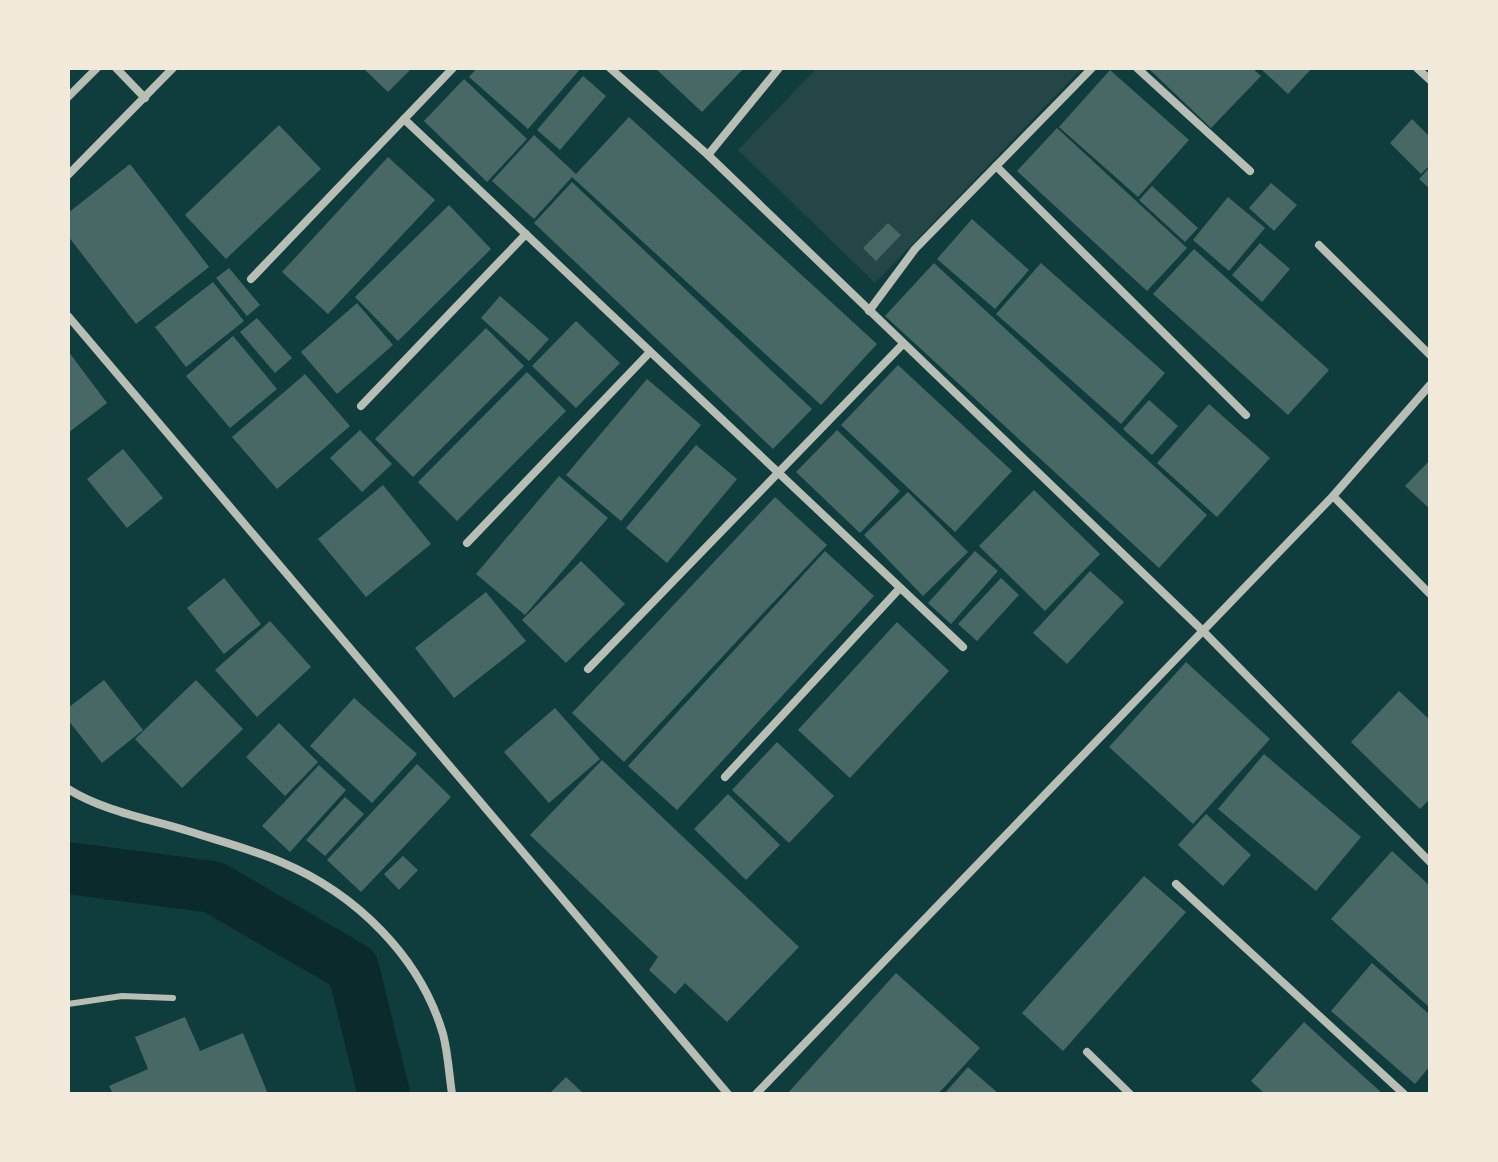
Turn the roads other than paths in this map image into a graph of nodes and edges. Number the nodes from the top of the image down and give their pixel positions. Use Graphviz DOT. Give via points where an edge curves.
graph roads {
  1 [pos="97,68"];
  2 [pos="116,68"];
  3 [pos="173,68"];
  4 [pos="453,68"];
  5 [pos="610,68"];
  6 [pos="779,68"];
  7 [pos="1092,68"];
  8 [pos="1137,68"];
  9 [pos="1417,68"];
  10 [pos="1430,80"];
  11 [pos="68,97"];
  12 [pos="145,98"];
  13 [pos="404,119"];
  14 [pos="708,155"];
  15 [pos="996,166"];
  16 [pos="1250,171"];
  17 [pos="68,175"];
  18 [pos="526,234"];
  19 [pos="1319,245"];
  20 [pos="251,279"];
  21 [pos="869,311"];
  22 [pos="68,316"];
  23 [pos="903,344"];
  24 [pos="650,352"];
  25 [pos="1430,355"];
  26 [pos="1430,385"];
  27 [pos="361,406"];
  28 [pos="1246,415"];
  29 [pos="779,473"];
  30 [pos="1333,496"];
  31 [pos="467,543"];
  32 [pos="900,588"];
  33 [pos="1430,594"];
  34 [pos="1203,631"];
  35 [pos="963,647"];
  36 [pos="588,669"];
  37 [pos="725,777"];
  38 [pos="68,789"];
  39 [pos="1430,862"];
  40 [pos="1176,884"];
  41 [pos="173,998"];
  42 [pos="68,1004"];
  43 [pos="1087,1052"];
  44 [pos="452,1094"];
  45 [pos="728,1094"];
  46 [pos="756,1094"];
  47 [pos="1130,1094"];
  48 [pos="1404,1094"];
  1 -- 11 [label="street"];
  2 -- 12 [label="street"];
  3 -- 12 [label="street"];
  4 -- 13 [label="street"];
  5 -- 14 [label="street"];
  6 -- 14 [label="street"];
  7 -- 15 [label="street"];
  8 -- 16 [label="street"];
  9 -- 10 [label="street"];
  12 -- 17 [label="street"];
  13 -- 18 [label="street"];
  13 -- 20 [label="street"];
  14 -- 21 [label="street"];
  15 -- 21 [label="street" via="915,249"];
  15 -- 28 [label="street"];
  18 -- 24 [label="street"];
  18 -- 27 [label="street"];
  19 -- 25 [label="street"];
  21 -- 23 [label="street"];
  22 -- 45 [label="street"];
  23 -- 29 [label="street"];
  23 -- 34 [label="street"];
  24 -- 29 [label="street"];
  24 -- 31 [label="street"];
  26 -- 30 [label="street"];
  29 -- 32 [label="street"];
  29 -- 36 [label="street"];
  30 -- 33 [label="street"];
  30 -- 34 [label="street"];
  32 -- 35 [label="street"];
  32 -- 37 [label="street"];
  34 -- 39 [label="street"];
  34 -- 46 [label="street"];
  38 -- 44 [label="street" via="283,862 358,908 425,987 443,1035"];
  40 -- 48 [label="street"];
  41 -- 42 [label="lane" via="122,996"];
  43 -- 47 [label="street"];
}
